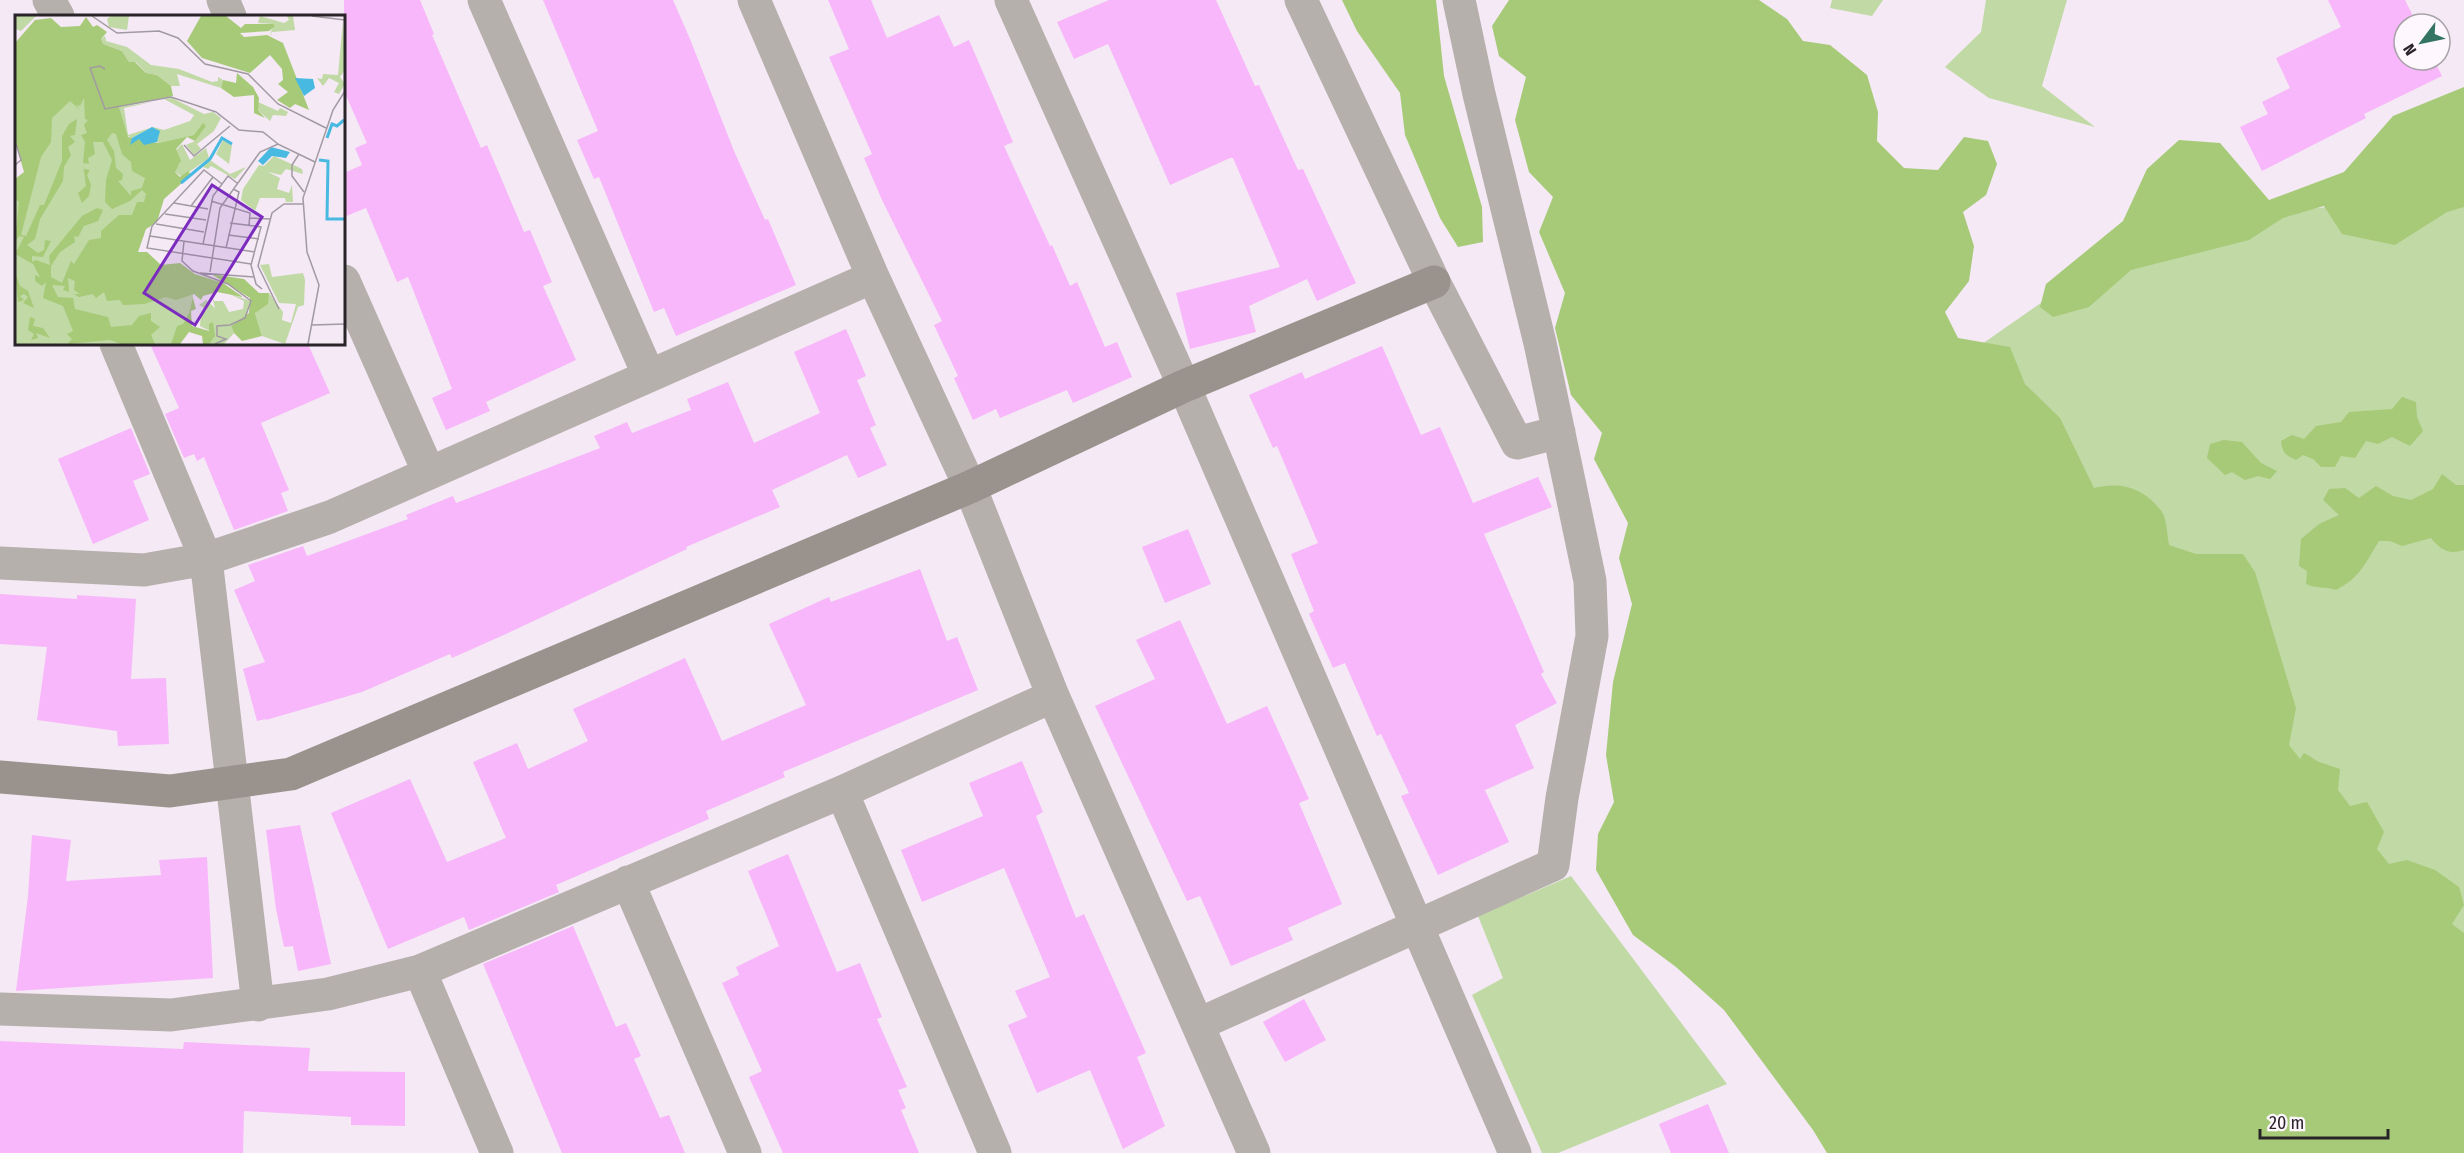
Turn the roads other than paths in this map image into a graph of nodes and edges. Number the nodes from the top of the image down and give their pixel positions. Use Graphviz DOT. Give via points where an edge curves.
graph roads {
  1 [pos="49,0"];
  2 [pos="223,0"];
  3 [pos="484,0"];
  4 [pos="754,0"];
  5 [pos="1011,0"];
  6 [pos="1301,0"];
  7 [pos="1459,0"];
  8 [pos="57,15"];
  9 [pos="230,15"];
  10 [pos="873,277"];
  11 [pos="1434,282"];
  12 [pos="345,283"];
  13 [pos="116,345"];
  14 [pos="650,376"];
  15 [pos="1184,386"];
  16 [pos="1559,432"];
  17 [pos="429,474"];
  18 [pos="970,487"];
  19 [pos="206,560"];
  20 [pos="0,563"];
  21 [pos="1053,696"];
  22 [pos="0,777"];
  23 [pos="234,782"];
  24 [pos="842,792"];
  25 [pos="628,882"];
  26 [pos="1417,925"];
  27 [pos="420,971"];
  28 [pos="258,1005"];
  29 [pos="0,1009"];
  30 [pos="1199,1024"];
  31 [pos="497,1153"];
  32 [pos="745,1153"];
  33 [pos="995,1153"];
  34 [pos="1254,1153"];
  35 [pos="1515,1153"];
  1 -- 8 [label="street"];
  2 -- 9 [label="street"];
  3 -- 14 [label="street"];
  4 -- 10 [label="street"];
  5 -- 15 [label="street"];
  6 -- 11 [label="street"];
  7 -- 16 [label="street"];
  10 -- 14 [label="street"];
  10 -- 18 [label="street"];
  11 -- 15 [label="street"];
  11 -- 16 [label="street" via="1517,443"];
  12 -- 17 [label="street"];
  13 -- 19 [label="street"];
  14 -- 17 [label="street"];
  15 -- 18 [label="street"];
  15 -- 26 [label="street"];
  16 -- 26 [label="street" via="1590,581 1593,636 1553,865"];
  17 -- 19 [label="street" via="330,517"];
  18 -- 21 [label="street"];
  18 -- 23 [label="street" via="291,774"];
  19 -- 20 [label="street" via="144,570"];
  19 -- 23 [label="street"];
  21 -- 24 [label="street"];
  21 -- 30 [label="street"];
  22 -- 23 [label="street" via="170,791"];
  23 -- 28 [label="street"];
  24 -- 25 [label="street"];
  24 -- 33 [label="street"];
  25 -- 27 [label="street"];
  25 -- 32 [label="street"];
  26 -- 30 [label="street"];
  26 -- 35 [label="street"];
  27 -- 28 [label="street" via="328,994"];
  27 -- 31 [label="street"];
  28 -- 29 [label="street" via="171,1015"];
  30 -- 34 [label="street"];
}
